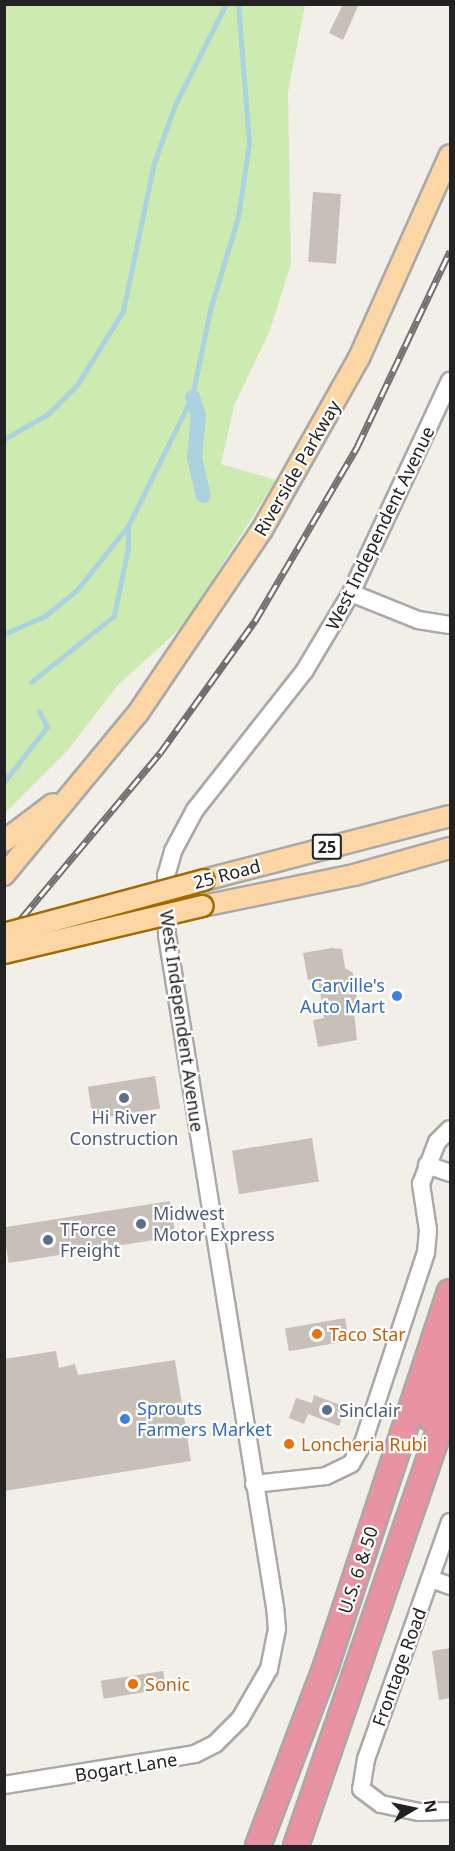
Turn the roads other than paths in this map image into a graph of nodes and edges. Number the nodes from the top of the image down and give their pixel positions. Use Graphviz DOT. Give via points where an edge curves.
graph roads {
  1 [pos="450,155"];
  2 [pos="450,381"];
  3 [pos="351,593"];
  4 [pos="450,625"];
  5 [pos="105,758"];
  6 [pos="450,816"];
  7 [pos="4,841"];
  8 [pos="450,848"];
  9 [pos="4,874"];
  10 [pos="4,934"];
  11 [pos="4,953"];
  12 [pos="450,1129"];
  13 [pos="427,1165"];
  14 [pos="450,1173"];
  15 [pos="450,1292"];
  16 [pos="450,1347"];
  17 [pos="450,1398"];
  18 [pos="422,1480"];
  19 [pos="254,1484"];
  20 [pos="450,1522"];
  21 [pos="431,1579"];
  22 [pos="450,1586"];
  23 [pos="4,1785"];
  24 [pos="450,1811"];
  25 [pos="258,1846"];
  26 [pos="296,1846"];
  1 -- 5 [label="main road, Riverside Parkway" via="395,282 314,441 199,629"];
  2 -- 3 [label="street, West Independent Avenue"];
  3 -- 4 [label="street" via="418,620"];
  3 -- 19 [label="street, West Independent Avenue" via="305,670 195,810 173,851 166,876 167,935"];
  5 -- 7 [label="main road, Riverside Parkway"];
  5 -- 9 [label="main road, Riverside Parkway"];
  6 -- 10 [label="main road, 25 Road / 25, bridge"];
  8 -- 11 [label="main road, 25 Road / 25, bridge" via="354,875"];
  12 -- 13 [label="street" via="437,1142"];
  13 -- 14 [label="street"];
  13 -- 19 [label="street" via="421,1184 428,1230 418,1276 363,1443 351,1464 326,1476"];
  15 -- 25 [label="highway, U.S. 6 & 50" via="326,1666"];
  16 -- 18 [label="highway" via="431,1413"];
  17 -- 18 [label="highway, U.S. 6 & 50"];
  18 -- 26 [label="highway, U.S. 6 & 50"];
  19 -- 23 [label="street, Bogart Lane" via="277,1629 262,1686 240,1719 215,1744 179,1759"];
  20 -- 21 [label="street, Frontage Road"];
  21 -- 22 [label="street"];
  21 -- 24 [label="street, Frontage Road" via="362,1778 363,1793 381,1804 419,1812"];
}
